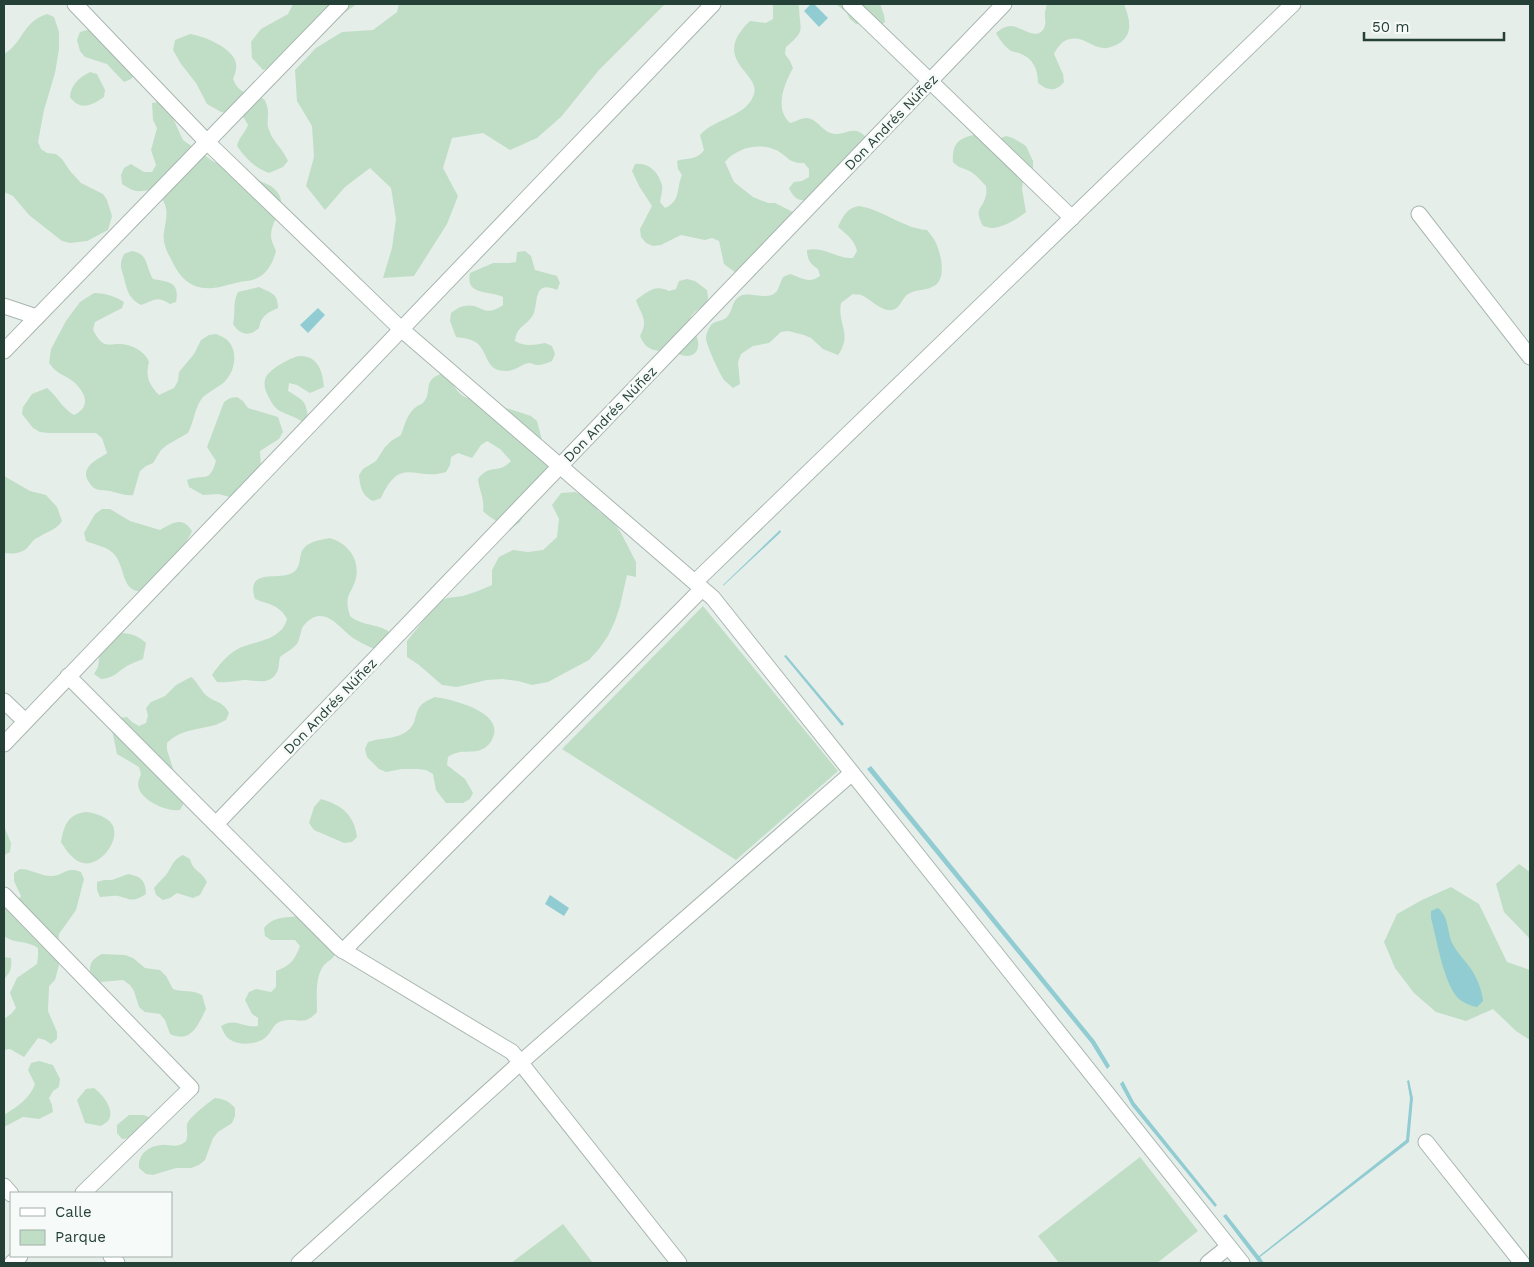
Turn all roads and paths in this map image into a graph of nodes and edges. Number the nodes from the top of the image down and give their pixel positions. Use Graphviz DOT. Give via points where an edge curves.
graph roads {
  1 [pos="75,4"];
  2 [pos="341,4"];
  3 [pos="713,4"];
  4 [pos="850,4"];
  5 [pos="1004,4"];
  6 [pos="1293,4"];
  7 [pos="930,81"];
  8 [pos="207,142"];
  9 [pos="1419,214"];
  10 [pos="1072,218"];
  11 [pos="4,306"];
  12 [pos="37,317"];
  13 [pos="401,329"];
  14 [pos="4,351"];
  15 [pos="1530,357"];
  16 [pos="560,466"];
  17 [pos="698,586"];
  18 [pos="68,676"];
  19 [pos="4,701"];
  20 [pos="25,721"];
  21 [pos="4,744"];
  22 [pos="852,773"];
  23 [pos="216,824"];
  24 [pos="4,895"];
  25 [pos="343,951"];
  26 [pos="520,1063"];
  27 [pos="1426,1142"];
  28 [pos="84,1192"];
  29 [pos="1228,1247"];
  30 [pos="299,1263"];
  31 [pos="679,1263"];
  32 [pos="1208,1263"];
  33 [pos="1242,1263"];
  34 [pos="1522,1263"];
  1 -- 8 [label="street"];
  2 -- 8 [label="street"];
  3 -- 13 [label="street"];
  4 -- 7 [label="street"];
  5 -- 7 [label="street, Don Andrés Núñez"];
  6 -- 10 [label="street"];
  7 -- 10 [label="street"];
  7 -- 16 [label="street, Don Andrés Núñez"];
  8 -- 12 [label="street"];
  8 -- 13 [label="street"];
  9 -- 15 [label="street"];
  10 -- 17 [label="street"];
  11 -- 12 [label="street"];
  12 -- 14 [label="street"];
  13 -- 16 [label="street"];
  13 -- 18 [label="street"];
  16 -- 17 [label="street"];
  16 -- 23 [label="street, Don Andrés Núñez"];
  17 -- 22 [label="street" via="713,598"];
  17 -- 25 [label="street"];
  18 -- 20 [label="street"];
  18 -- 23 [label="street"];
  19 -- 20 [label="street"];
  20 -- 21 [label="street"];
  22 -- 26 [label="street"];
  22 -- 29 [label="street"];
  23 -- 25 [label="street"];
  24 -- 28 [label="street" via="191,1088"];
  25 -- 26 [label="street" via="512,1052"];
  26 -- 30 [label="street"];
  26 -- 31 [label="street"];
  27 -- 34 [label="street"];
  29 -- 32 [label="street"];
  29 -- 33 [label="street"];
}
